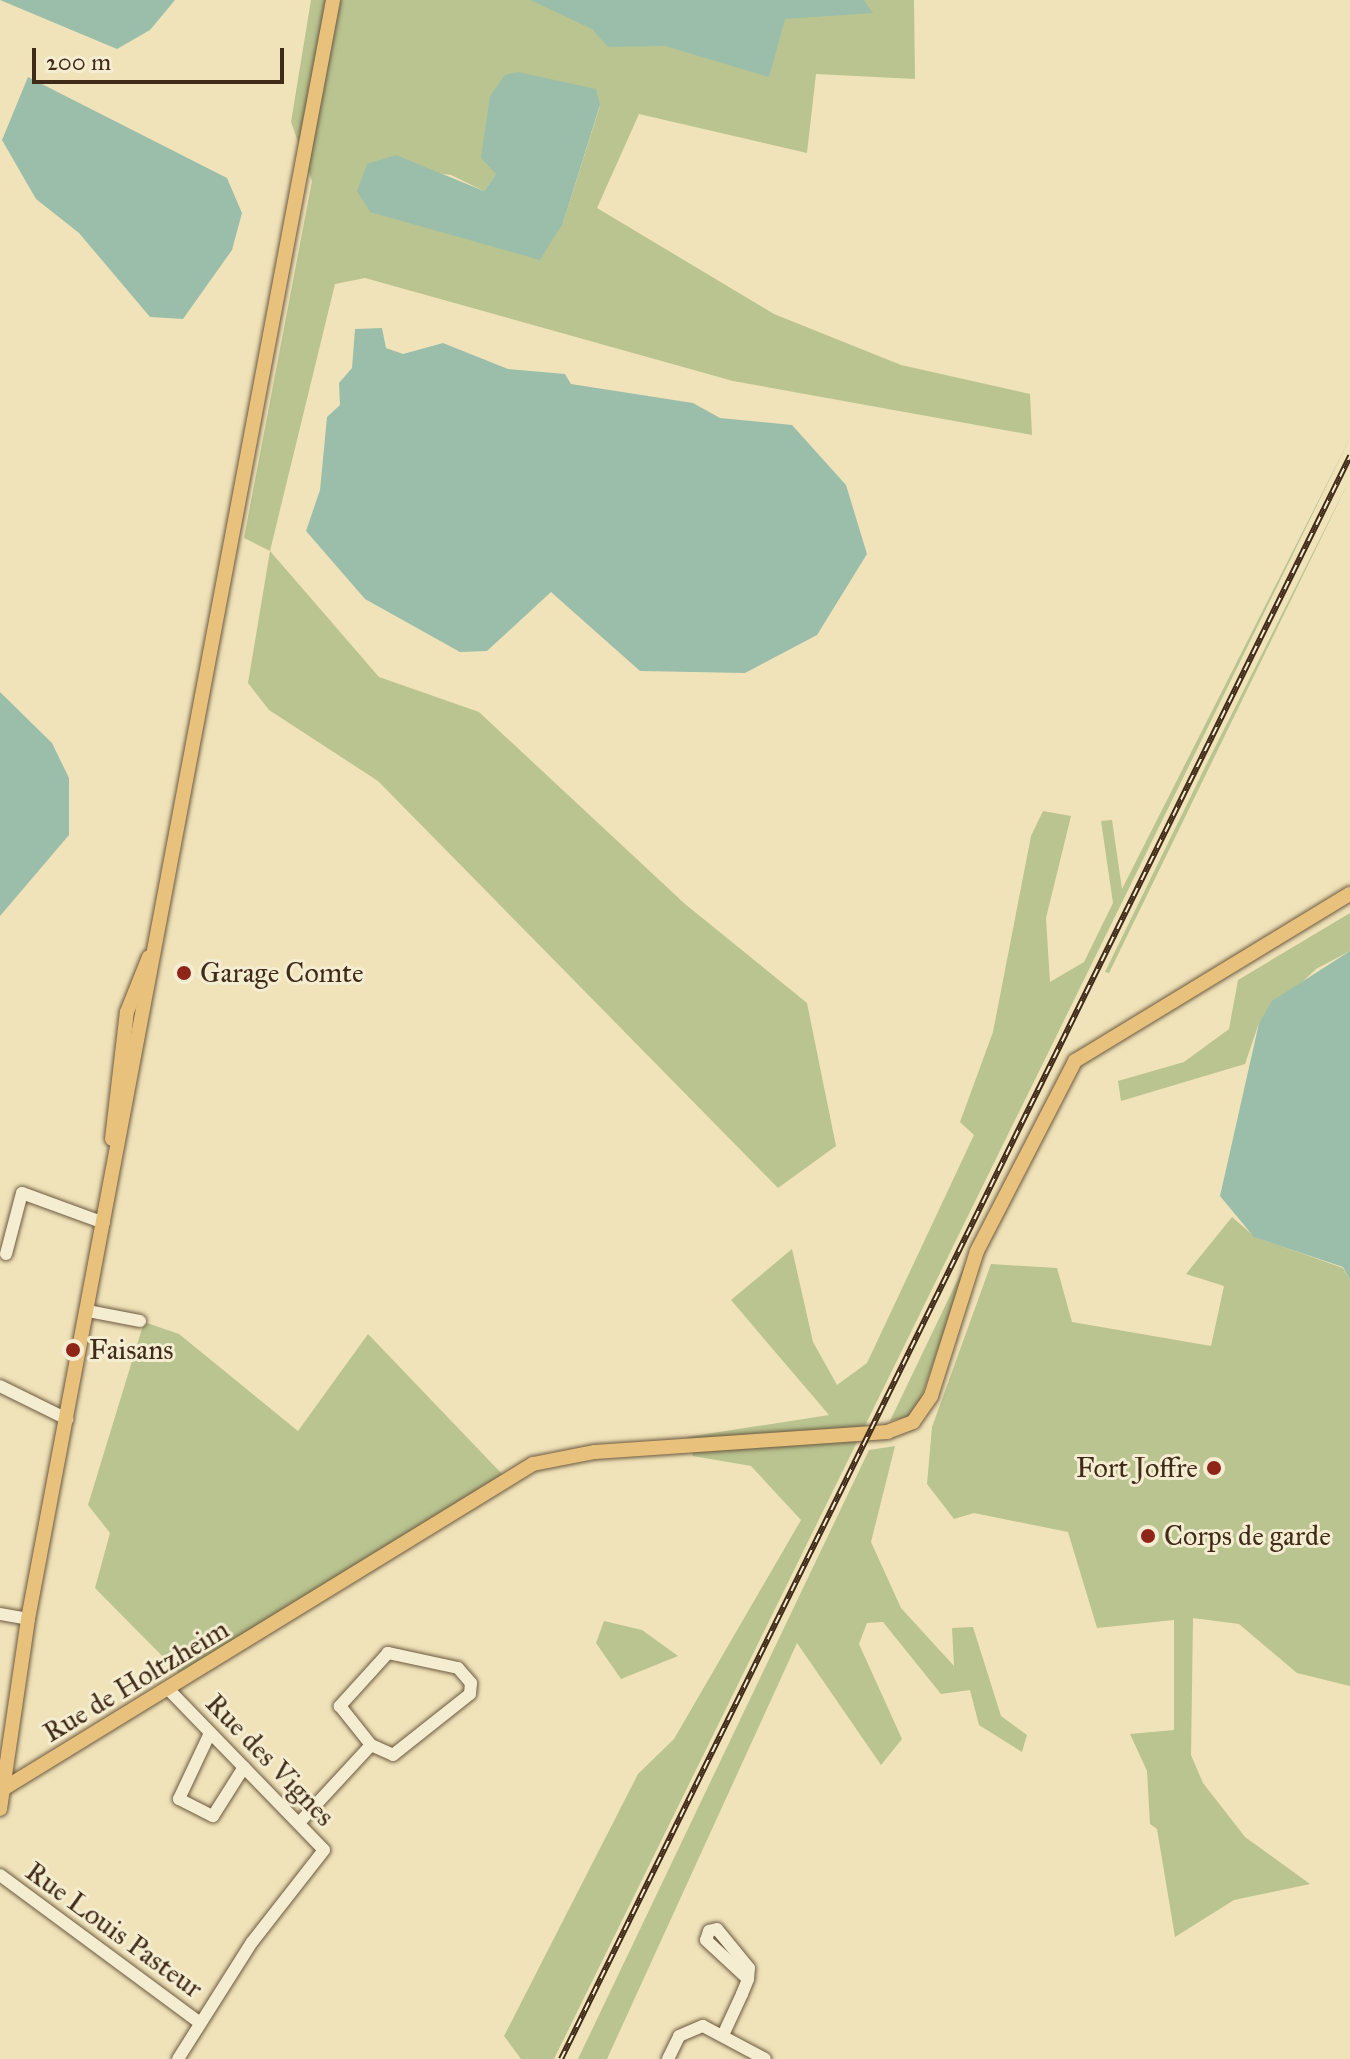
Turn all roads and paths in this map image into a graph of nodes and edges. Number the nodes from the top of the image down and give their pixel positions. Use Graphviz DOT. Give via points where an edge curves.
graph roads {
  1 [pos="333,0"];
  2 [pos="1350,894"];
  3 [pos="104,1223"];
  4 [pos="6,1254"];
  5 [pos="88,1311"];
  6 [pos="140,1321"];
  7 [pos="0,1386"];
  8 [pos="67,1419"];
  9 [pos="0,1614"];
  10 [pos="28,1619"];
  11 [pos="170,1691"];
  12 [pos="210,1733"];
  13 [pos="371,1745"];
  14 [pos="244,1767"];
  15 [pos="1,1797"];
  16 [pos="0,1809"];
  17 [pos="299,1823"];
  18 [pos="0,1875"];
  19 [pos="748,1979"];
  20 [pos="200,2023"];
  21 [pos="724,2033"];
  22 [pos="178,2059"];
  23 [pos="668,2059"];
  24 [pos="765,2059"];
  1 -- 3 [label="main road" via="300,213 265,369 159,931 133,993"];
  2 -- 11 [label="main road, Rue de Holtzheim" via="1092,1045 1051,1098 983,1236 929,1403 908,1425 543,1461"];
  3 -- 4 [label="street" via="22,1193"];
  3 -- 5 [label="main road"];
  5 -- 6 [label="street"];
  5 -- 8 [label="main road"];
  7 -- 8 [label="street"];
  8 -- 10 [label="main road"];
  9 -- 10 [label="street"];
  10 -- 15 [label="main road"];
  11 -- 12 [label="street, Rue des Vignes"];
  11 -- 15 [label="main road, Rue de Holtzheim"];
  12 -- 14 [label="street, Rue des Vignes"];
  12 -- 14 [label="street" via="179,1799 213,1816"];
  13 -- 13 [label="street" via="393,1755 470,1694 471,1683 458,1668 388,1653 340,1706"];
  13 -- 17 [label="street"];
  14 -- 17 [label="street, Rue des Vignes"];
  15 -- 16 [label="main road"];
  17 -- 20 [label="street, Rue des Vignes" via="324,1850 321,1862 252,1942"];
  18 -- 20 [label="street, Rue Louis Pasteur"];
  19 -- 21 [label="street"];
  20 -- 22 [label="street, Rue des Vignes"];
  21 -- 23 [label="street" via="689,2028"];
  21 -- 24 [label="street"];
}
